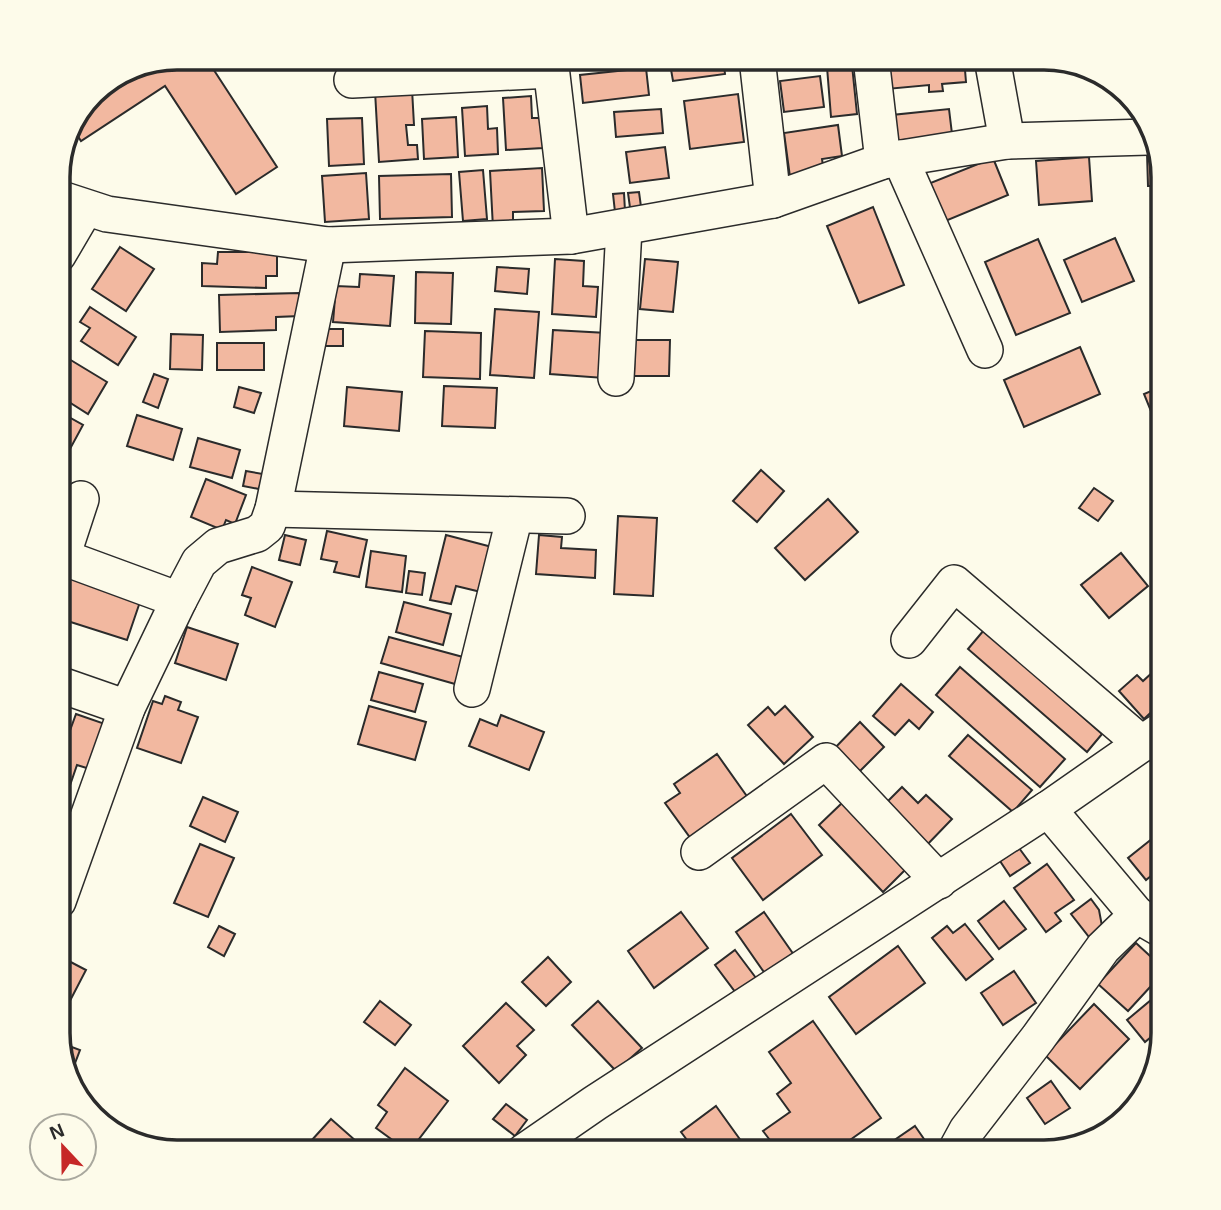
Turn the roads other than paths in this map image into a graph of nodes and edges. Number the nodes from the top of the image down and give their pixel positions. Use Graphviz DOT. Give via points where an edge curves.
graph roads {
  1 [pos="476,70"];
  2 [pos="551,70"];
  3 [pos="758,70"];
  4 [pos="873,70"];
  5 [pos="994,70"];
  6 [pos="352,80"];
  7 [pos="1143,137"];
  8 [pos="1007,142"];
  9 [pos="891,160"];
  10 [pos="774,200"];
  11 [pos="72,204"];
  12 [pos="624,228"];
  13 [pos="571,236"];
  14 [pos="328,245"];
  15 [pos="985,350"];
  16 [pos="616,378"];
  17 [pos="81,499"];
  18 [pos="273,509"];
  19 [pos="515,515"];
  20 [pos="567,516"];
  21 [pos="70,530"];
  22 [pos="70,562"];
  23 [pos="179,600"];
  24 [pos="909,640"];
  25 [pos="70,688"];
  26 [pos="472,689"];
  27 [pos="127,708"];
  28 [pos="1151,734"];
  29 [pos="1151,737"];
  30 [pos="1048,809"];
  31 [pos="698,852"];
  32 [pos="70,865"];
  33 [pos="939,881"];
  34 [pos="1150,923"];
  35 [pos="541,1140"];
  36 [pos="962,1140"];
  1 -- 6 [label="street"];
  2 -- 13 [label="street"];
  3 -- 10 [label="street"];
  4 -- 9 [label="street"];
  5 -- 8 [label="street"];
  7 -- 8 [label="street"];
  8 -- 9 [label="street"];
  9 -- 10 [label="street"];
  9 -- 15 [label="street"];
  10 -- 12 [label="street"];
  11 -- 14 [label="street" via="107,215"];
  12 -- 13 [label="street"];
  12 -- 16 [label="street"];
  13 -- 14 [label="street"];
  14 -- 18 [label="street"];
  17 -- 21 [label="street"];
  18 -- 19 [label="street"];
  18 -- 23 [label="street" via="267,526 257,534 218,546 200,562"];
  19 -- 20 [label="street"];
  19 -- 26 [label="street"];
  22 -- 23 [label="street"];
  23 -- 27 [label="street"];
  24 -- 28 [label="street" via="954,583"];
  25 -- 27 [label="street"];
  27 -- 32 [label="street"];
  29 -- 30 [label="street"];
  30 -- 33 [label="street"];
  30 -- 34 [label="street"];
  31 -- 33 [label="street" via="826,761"];
  33 -- 35 [label="street"];
  34 -- 36 [label="street" via="1103,948"];
}
